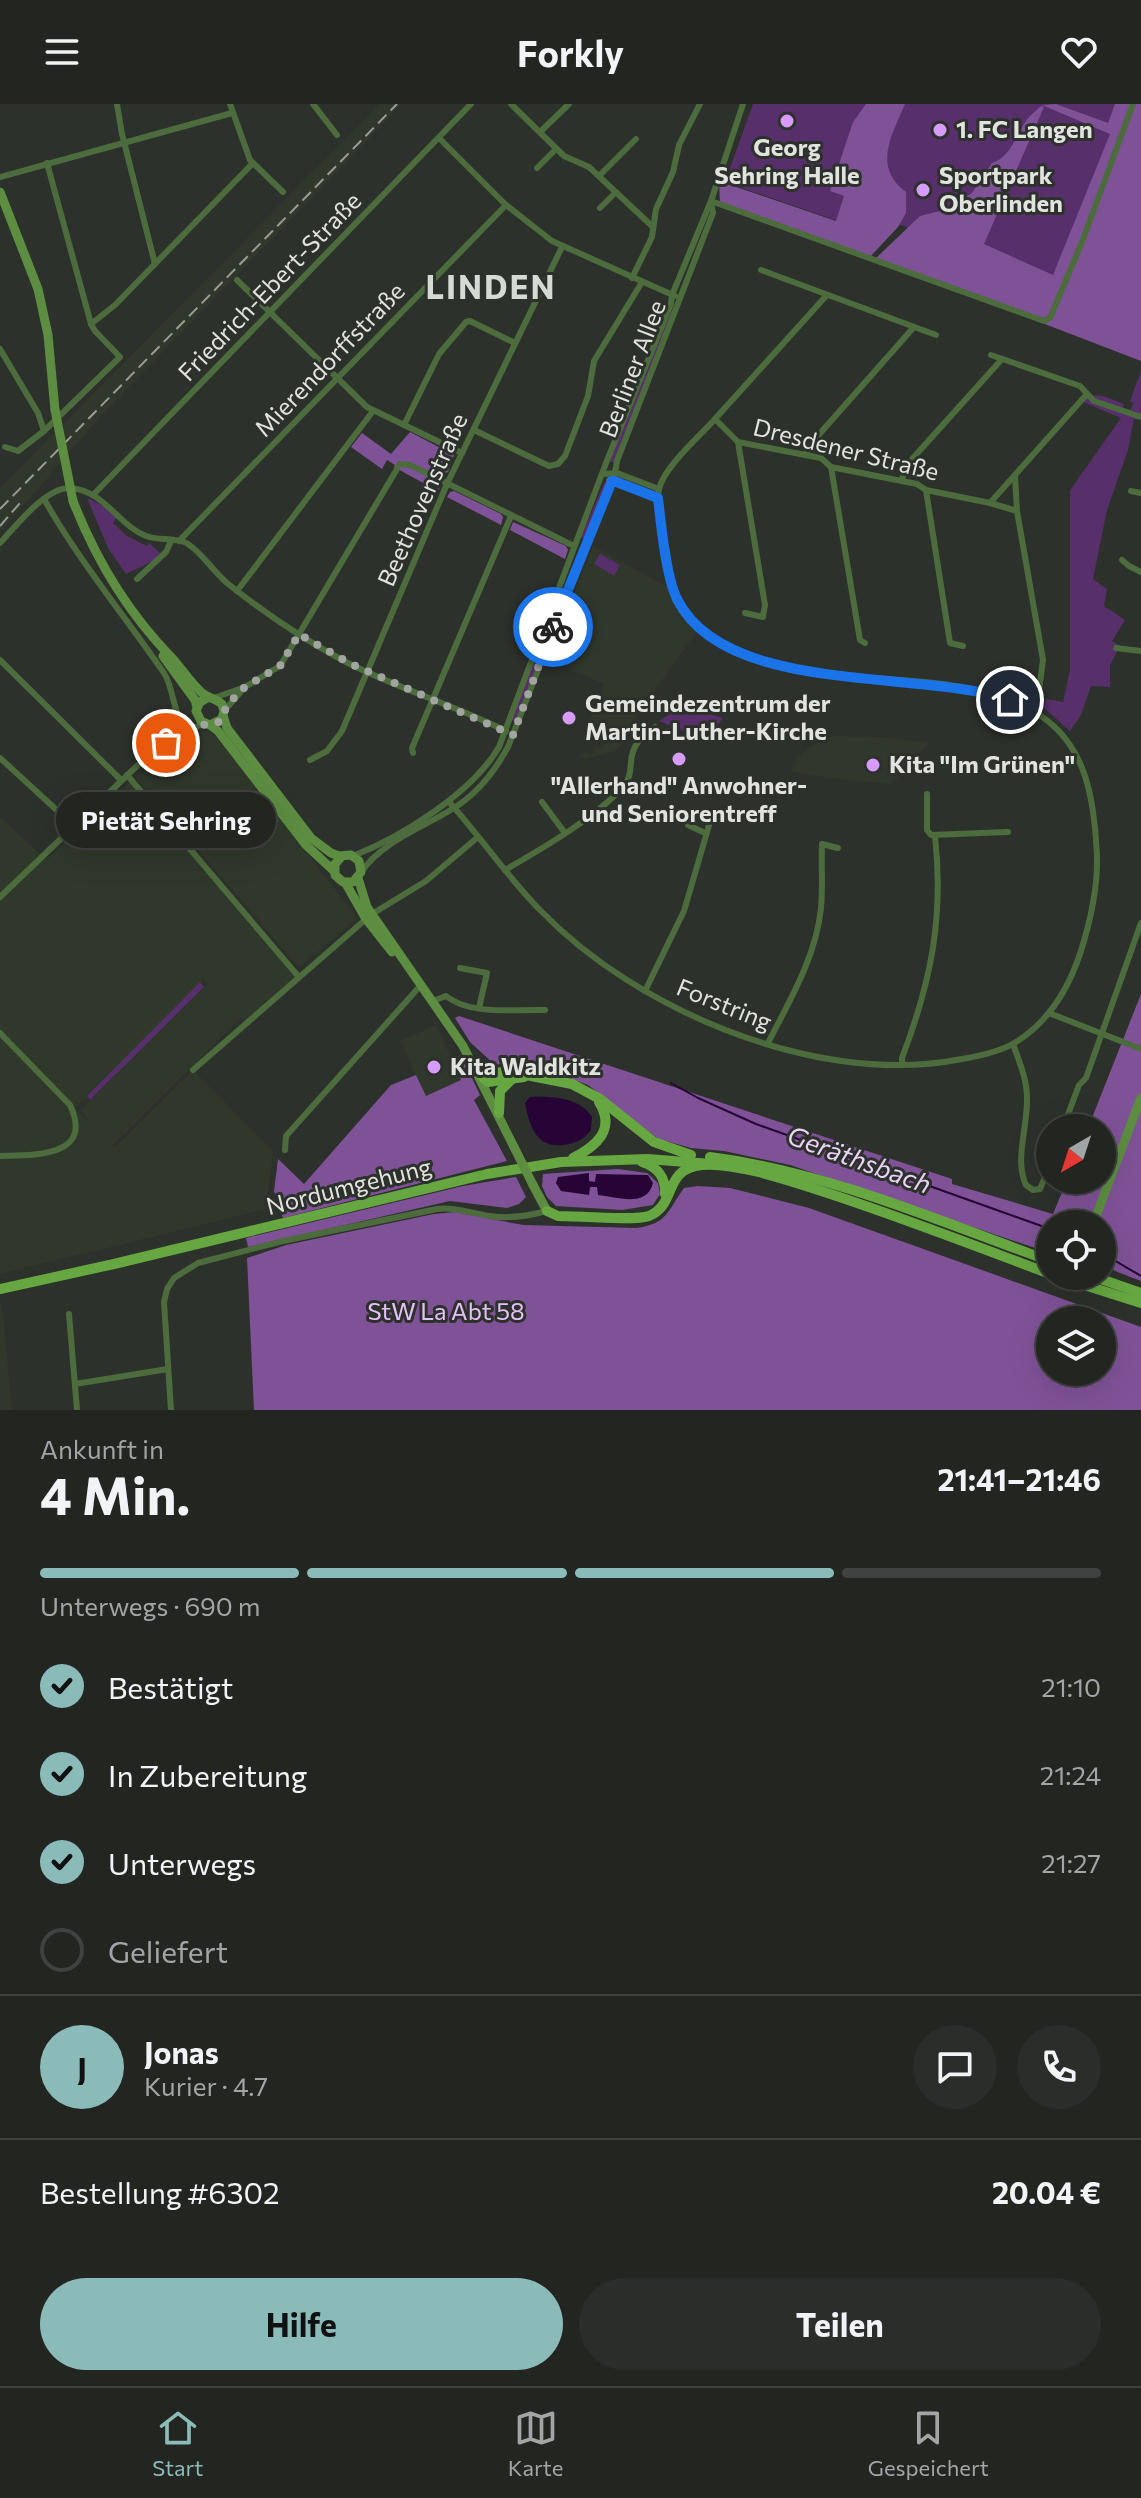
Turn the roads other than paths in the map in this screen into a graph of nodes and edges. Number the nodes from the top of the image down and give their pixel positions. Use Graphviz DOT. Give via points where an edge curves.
graph roads {
  1 [pos="117,104"];
  2 [pos="230,104"];
  3 [pos="313,104"];
  4 [pos="471,104"];
  5 [pos="511,104"];
  6 [pos="569,104"];
  7 [pos="700,104"];
  8 [pos="743,104"];
  9 [pos="1133,104"];
  10 [pos="232,113"];
  11 [pos="540,132"];
  12 [pos="337,135"];
  13 [pos="439,138"];
  14 [pos="636,139"];
  15 [pos="124,142"];
  16 [pos="556,149"];
  17 [pos="47,163"];
  18 [pos="253,163"];
  19 [pos="537,168"];
  20 [pos="599,176"];
  21 [pos="0,177"];
  22 [pos="0,192"];
  23 [pos="283,192"];
  24 [pos="616,192"];
  25 [pos="711,201"];
  26 [pos="506,205"];
  27 [pos="600,208"];
  28 [pos="653,227"];
  29 [pos="562,247"];
  30 [pos="155,264"];
  31 [pos="761,270"];
  32 [pos="632,278"];
  33 [pos="237,280"];
  34 [pos="642,282"];
  35 [pos="676,296"];
  36 [pos="826,296"];
  37 [pos="271,312"];
  38 [pos="91,324"];
  39 [pos="914,327"];
  40 [pos="936,335"];
  41 [pos="515,343"];
  42 [pos="0,349"];
  43 [pos="991,355"];
  44 [pos="1002,359"];
  45 [pos="337,378"];
  46 [pos="1089,397"];
  47 [pos="373,411"];
  48 [pos="1141,417"];
  49 [pos="715,419"];
  50 [pos="404,425"];
  51 [pos="474,430"];
  52 [pos="44,431"];
  53 [pos="738,442"];
  54 [pos="2,446"];
  55 [pos="462,453"];
  56 [pos="805,455"];
  57 [pos="831,467"];
  58 [pos="615,473"];
  59 [pos="603,476"];
  60 [pos="1015,476"];
  61 [pos="902,480"];
  62 [pos="612,481"];
  63 [pos="447,484"];
  64 [pos="659,489"];
  65 [pos="926,490"];
  66 [pos="1131,491"];
  67 [pos="1141,493"];
  68 [pos="93,495"];
  69 [pos="46,497"];
  70 [pos="658,498"];
  71 [pos="990,503"];
  72 [pos="1017,511"];
  73 [pos="511,516"];
  74 [pos="175,541"];
  75 [pos="0,543"];
  76 [pos="574,546"];
  77 [pos="1122,560"];
  78 [pos="1141,572"];
  79 [pos="137,579"];
  80 [pos="237,591"];
  81 [pos="745,613"];
  82 [pos="299,634"];
  83 [pos="865,643"];
  84 [pos="158,646"];
  85 [pos="963,646"];
  86 [pos="1116,648"];
  87 [pos="1141,651"];
  88 [pos="0,660"];
  89 [pos="367,671"];
  90 [pos="245,687"];
  91 [pos="211,698"];
  92 [pos="432,700"];
  93 [pos="197,710"];
  94 [pos="1036,713"];
  95 [pos="224,714"];
  96 [pos="183,724"];
  97 [pos="207,724"];
  98 [pos="655,727"];
  99 [pos="505,731"];
  100 [pos="180,732"];
  101 [pos="513,735"];
  102 [pos="413,753"];
  103 [pos="0,758"];
  104 [pos="310,760"];
  105 [pos="124,777"];
  106 [pos="927,794"];
  107 [pos="542,802"];
  108 [pos="452,805"];
  109 [pos="710,822"];
  110 [pos="73,825"];
  111 [pos="688,825"];
  112 [pos="416,826"];
  113 [pos="1008,832"];
  114 [pos="565,833"];
  115 [pos="705,833"];
  116 [pos="935,836"];
  117 [pos="478,837"];
  118 [pos="838,848"];
  119 [pos="348,856"];
  120 [pos="505,870"];
  121 [pos="335,873"];
  122 [pos="360,875"];
  123 [pos="345,882"];
  124 [pos="0,897"];
  125 [pos="369,917"];
  126 [pos="1141,923"];
  127 [pos="460,968"];
  128 [pos="298,976"];
  129 [pos="421,985"];
  130 [pos="645,991"];
  131 [pos="433,1001"];
  132 [pos="479,1008"];
  133 [pos="545,1010"];
  134 [pos="1049,1013"];
  135 [pos="0,1033"];
  136 [pos="1100,1033"];
  137 [pos="768,1043"];
  138 [pos="1013,1044"];
  139 [pos="1141,1049"];
  140 [pos="902,1064"];
  141 [pos="193,1070"];
  142 [pos="478,1073"];
  143 [pos="541,1077"];
  144 [pos="513,1078"];
  145 [pos="592,1094"];
  146 [pos="1141,1098"];
  147 [pos="499,1113"];
  148 [pos="1068,1114"];
  149 [pos="285,1150"];
  150 [pos="691,1155"];
  151 [pos="0,1156"];
  152 [pos="573,1158"];
  153 [pos="629,1160"];
  154 [pos="561,1162"];
  155 [pos="711,1164"];
  156 [pos="1036,1189"];
  157 [pos="663,1204"];
  158 [pos="1099,1210"];
  159 [pos="547,1211"];
  160 [pos="1036,1256"];
  161 [pos="1036,1267"];
  162 [pos="1116,1283"];
  163 [pos="0,1289"];
  164 [pos="1103,1290"];
  165 [pos="1141,1293"];
  166 [pos="1141,1303"];
  167 [pos="69,1314"];
  168 [pos="168,1369"];
  169 [pos="75,1384"];
  170 [pos="77,1410"];
  171 [pos="171,1410"];
  1 -- 15 [label="street"];
  2 -- 10 [label="street"];
  3 -- 12 [label="street"];
  4 -- 13 [label="street, Friedrich-Ebert-Straße"];
  5 -- 11 [label="street"];
  6 -- 11 [label="street"];
  7 -- 28 [label="street" via="679,145"];
  8 -- 25 [label="street, Berliner Allee"];
  9 -- 25 [label="street" via="1082,242 1050,318 1044,321"];
  10 -- 15 [label="street"];
  10 -- 18 [label="street"];
  11 -- 16 [label="street"];
  13 -- 26 [label="street"];
  13 -- 37 [label="street, Friedrich-Ebert-Straße"];
  14 -- 20 [label="street"];
  15 -- 17 [label="street"];
  15 -- 30 [label="street"];
  16 -- 19 [label="street"];
  16 -- 20 [label="street"];
  17 -- 21 [label="street"];
  17 -- 38 [label="street"];
  18 -- 23 [label="street"];
  18 -- 30 [label="street"];
  20 -- 24 [label="street"];
  22 -- 84 [label="main road, bridge" via="38,289 73,501 107,574"];
  24 -- 27 [label="street"];
  24 -- 28 [label="street"];
  25 -- 35 [label="street, Berliner Allee"];
  26 -- 29 [label="street"];
  26 -- 45 [label="street, Mierendorffstraße"];
  28 -- 32 [label="street"];
  29 -- 32 [label="street"];
  29 -- 41 [label="street, Beethovenstraße"];
  30 -- 38 [label="street"];
  31 -- 36 [label="street"];
  32 -- 34 [label="street"];
  33 -- 37 [label="street"];
  34 -- 35 [label="street"];
  34 -- 51 [label="street" via="594,361 588,396 558,464 549,466"];
  35 -- 58 [label="street, Berliner Allee"];
  35 -- 59 [label="street, Berliner Allee"];
  36 -- 39 [label="street"];
  36 -- 49 [label="street"];
  37 -- 45 [label="street"];
  37 -- 68 [label="street, Friedrich-Ebert-Straße"];
  38 -- 52 [label="street" via="120,357"];
  39 -- 40 [label="street"];
  39 -- 56 [label="street"];
  41 -- 50 [label="street" via="466,322 442,350"];
  41 -- 51 [label="street, Beethovenstraße"];
  42 -- 52 [label="street"];
  43 -- 44 [label="street"];
  44 -- 46 [label="street" via="1080,386"];
  44 -- 61 [label="street" via="905,467"];
  45 -- 47 [label="street"];
  45 -- 74 [label="street, Mierendorffstraße"];
  46 -- 48 [label="street"];
  46 -- 60 [label="street"];
  47 -- 50 [label="street"];
  47 -- 80 [label="street"];
  49 -- 53 [label="street, Dresdener Straße"];
  49 -- 64 [label="street" via="667,472"];
  50 -- 55 [label="street"];
  51 -- 55 [label="street, Beethovenstraße"];
  52 -- 54 [label="street" via="18,451"];
  53 -- 56 [label="street, Dresdener Straße"];
  53 -- 81 [label="street" via="765,605 763,617"];
  55 -- 63 [label="street, Beethovenstraße"];
  56 -- 57 [label="street, Dresdener Straße"];
  57 -- 61 [label="street, Dresdener Straße"];
  57 -- 83 [label="street" via="860,640"];
  58 -- 59 [label="street"];
  58 -- 62 [label="street, Berliner Allee"];
  58 -- 64 [label="street"];
  59 -- 62 [label="street"];
  59 -- 76 [label="street, Berliner Allee"];
  60 -- 71 [label="street"];
  60 -- 72 [label="street"];
  61 -- 65 [label="street, Dresdener Straße"];
  62 -- 70 [label="street"];
  62 -- 101 [label="street, Berliner Allee"];
  63 -- 73 [label="street"];
  63 -- 82 [label="street" via="400,464"];
  63 -- 89 [label="street, Beethovenstraße"];
  64 -- 70 [label="street, Forstring"];
  65 -- 71 [label="street, Dresdener Straße"];
  65 -- 85 [label="street" via="950,643"];
  66 -- 67 [label="street"];
  68 -- 69 [label="street" via="68,488"];
  68 -- 74 [label="street" via="138,532"];
  69 -- 75 [label="street"];
  69 -- 96 [label="street" via="68,541 165,675"];
  70 -- 94 [label="street, Forstring" via="678,601 694,623 727,645 796,670 947,686 1003,698"];
  71 -- 72 [label="street, Dresdener Straße"];
  72 -- 94 [label="street" via="1043,660"];
  73 -- 76 [label="street"];
  73 -- 92 [label="street"];
  74 -- 79 [label="street, Mierendorffstraße"];
  74 -- 80 [label="street" via="192,548"];
  76 -- 99 [label="street, Berliner Allee"];
  77 -- 78 [label="street"];
  80 -- 82 [label="street"];
  82 -- 89 [label="street"];
  82 -- 90 [label="street" via="280,666"];
  84 -- 91 [label="main road"];
  84 -- 93 [label="main road"];
  86 -- 87 [label="street"];
  88 -- 105 [label="street"];
  89 -- 92 [label="street"];
  89 -- 104 [label="street, Beethovenstraße" via="336,741"];
  90 -- 91 [label="street"];
  90 -- 95 [label="street"];
  91 -- 93 [label="main road"];
  91 -- 95 [label="main road" via="222,704"];
  92 -- 99 [label="street"];
  92 -- 102 [label="street"];
  93 -- 96 [label="street"];
  93 -- 97 [label="main road"];
  94 -- 134 [label="street, Forstring" via="1067,740 1084,774 1096,840 1095,896 1074,971"];
  95 -- 97 [label="main road" via="217,723"];
  95 -- 119 [label="main road" via="229,731 311,838 325,850"];
  96 -- 100 [label="street"];
  97 -- 100 [label="street"];
  97 -- 121 [label="main road"];
  98 -- 114 [label="street" via="634,747 628,780"];
  99 -- 101 [label="street"];
  99 -- 108 [label="street, Berliner Allee" via="497,751"];
  100 -- 105 [label="street"];
  101 -- 108 [label="street, Berliner Allee" via="487,779"];
  103 -- 110 [label="street"];
  105 -- 110 [label="street"];
  105 -- 128 [label="street"];
  106 -- 116 [label="street" via="927,830"];
  107 -- 114 [label="street"];
  108 -- 112 [label="street, Berliner Allee"];
  108 -- 117 [label="street, Forstring"];
  109 -- 115 [label="street"];
  110 -- 124 [label="street"];
  111 -- 115 [label="street"];
  112 -- 119 [label="street, Berliner Allee"];
  112 -- 122 [label="street, Berliner Allee" via="382,850"];
  113 -- 116 [label="street"];
  114 -- 120 [label="street"];
  115 -- 130 [label="street" via="684,911"];
  116 -- 140 [label="street" via="940,887 934,949"];
  117 -- 120 [label="street, Forstring"];
  117 -- 125 [label="street" via="426,881"];
  118 -- 137 [label="street" via="822,844 817,930 799,984"];
  119 -- 121 [label="main road" via="336,862"];
  119 -- 122 [label="main road" via="360,862"];
  120 -- 130 [label="street, Forstring" via="556,926"];
  121 -- 123 [label="main road"];
  122 -- 123 [label="main road"];
  122 -- 125 [label="main road"];
  123 -- 125 [label="main road"];
  125 -- 128 [label="street"];
  125 -- 129 [label="main road"];
  125 -- 129 [label="main road"];
  126 -- 136 [label="street"];
  127 -- 132 [label="street" via="487,973"];
  128 -- 141 [label="street"];
  129 -- 131 [label="main road"];
  129 -- 149 [label="street" via="286,1136"];
  130 -- 137 [label="street, Forstring"];
  131 -- 132 [label="street" via="446,996 456,1004"];
  131 -- 142 [label="main road"];
  132 -- 133 [label="street"];
  134 -- 136 [label="street"];
  134 -- 138 [label="street, Forstring"];
  135 -- 151 [label="street" via="70,1105 75,1129 70,1141 55,1152"];
  136 -- 139 [label="street"];
  136 -- 148 [label="street"];
  137 -- 140 [label="street, Forstring" via="829,1059"];
  138 -- 140 [label="street, Forstring" via="942,1063"];
  138 -- 156 [label="street" via="1027,1098 1021,1169 1026,1185"];
  142 -- 143 [label="main road"];
  142 -- 144 [label="main road" via="488,1082"];
  142 -- 147 [label="main road"];
  143 -- 144 [label="main road"];
  143 -- 145 [label="main road"];
  144 -- 147 [label="main road" via="500,1091"];
  145 -- 150 [label="main road" via="654,1142"];
  145 -- 152 [label="main road" via="606,1117 603,1134"];
  146 -- 158 [label="main road"];
  147 -- 159 [label="main road, bridge"];
  150 -- 152 [label="main road"];
  150 -- 160 [label="main road" via="742,1161 817,1180"];
  152 -- 154 [label="main road"];
  153 -- 154 [label="main road, Nordumgehung"];
  153 -- 155 [label="main road, Nordumgehung"];
  153 -- 157 [label="main road" via="659,1172 665,1186"];
  154 -- 163 [label="main road, Nordumgehung" via="487,1174"];
  155 -- 157 [label="main road" via="680,1172"];
  155 -- 161 [label="main road, Nordumgehung" via="776,1177 868,1206"];
  157 -- 159 [label="main road" via="641,1218 558,1216"];
  159 -- 168 [label="street" via="494,1217 437,1209 191,1266 174,1278 165,1296"];
  162 -- 165 [label="main road"];
  164 -- 166 [label="main road, Nordumgehung"];
  167 -- 169 [label="street"];
  168 -- 169 [label="street"];
  168 -- 171 [label="street"];
  169 -- 170 [label="street"];
}
